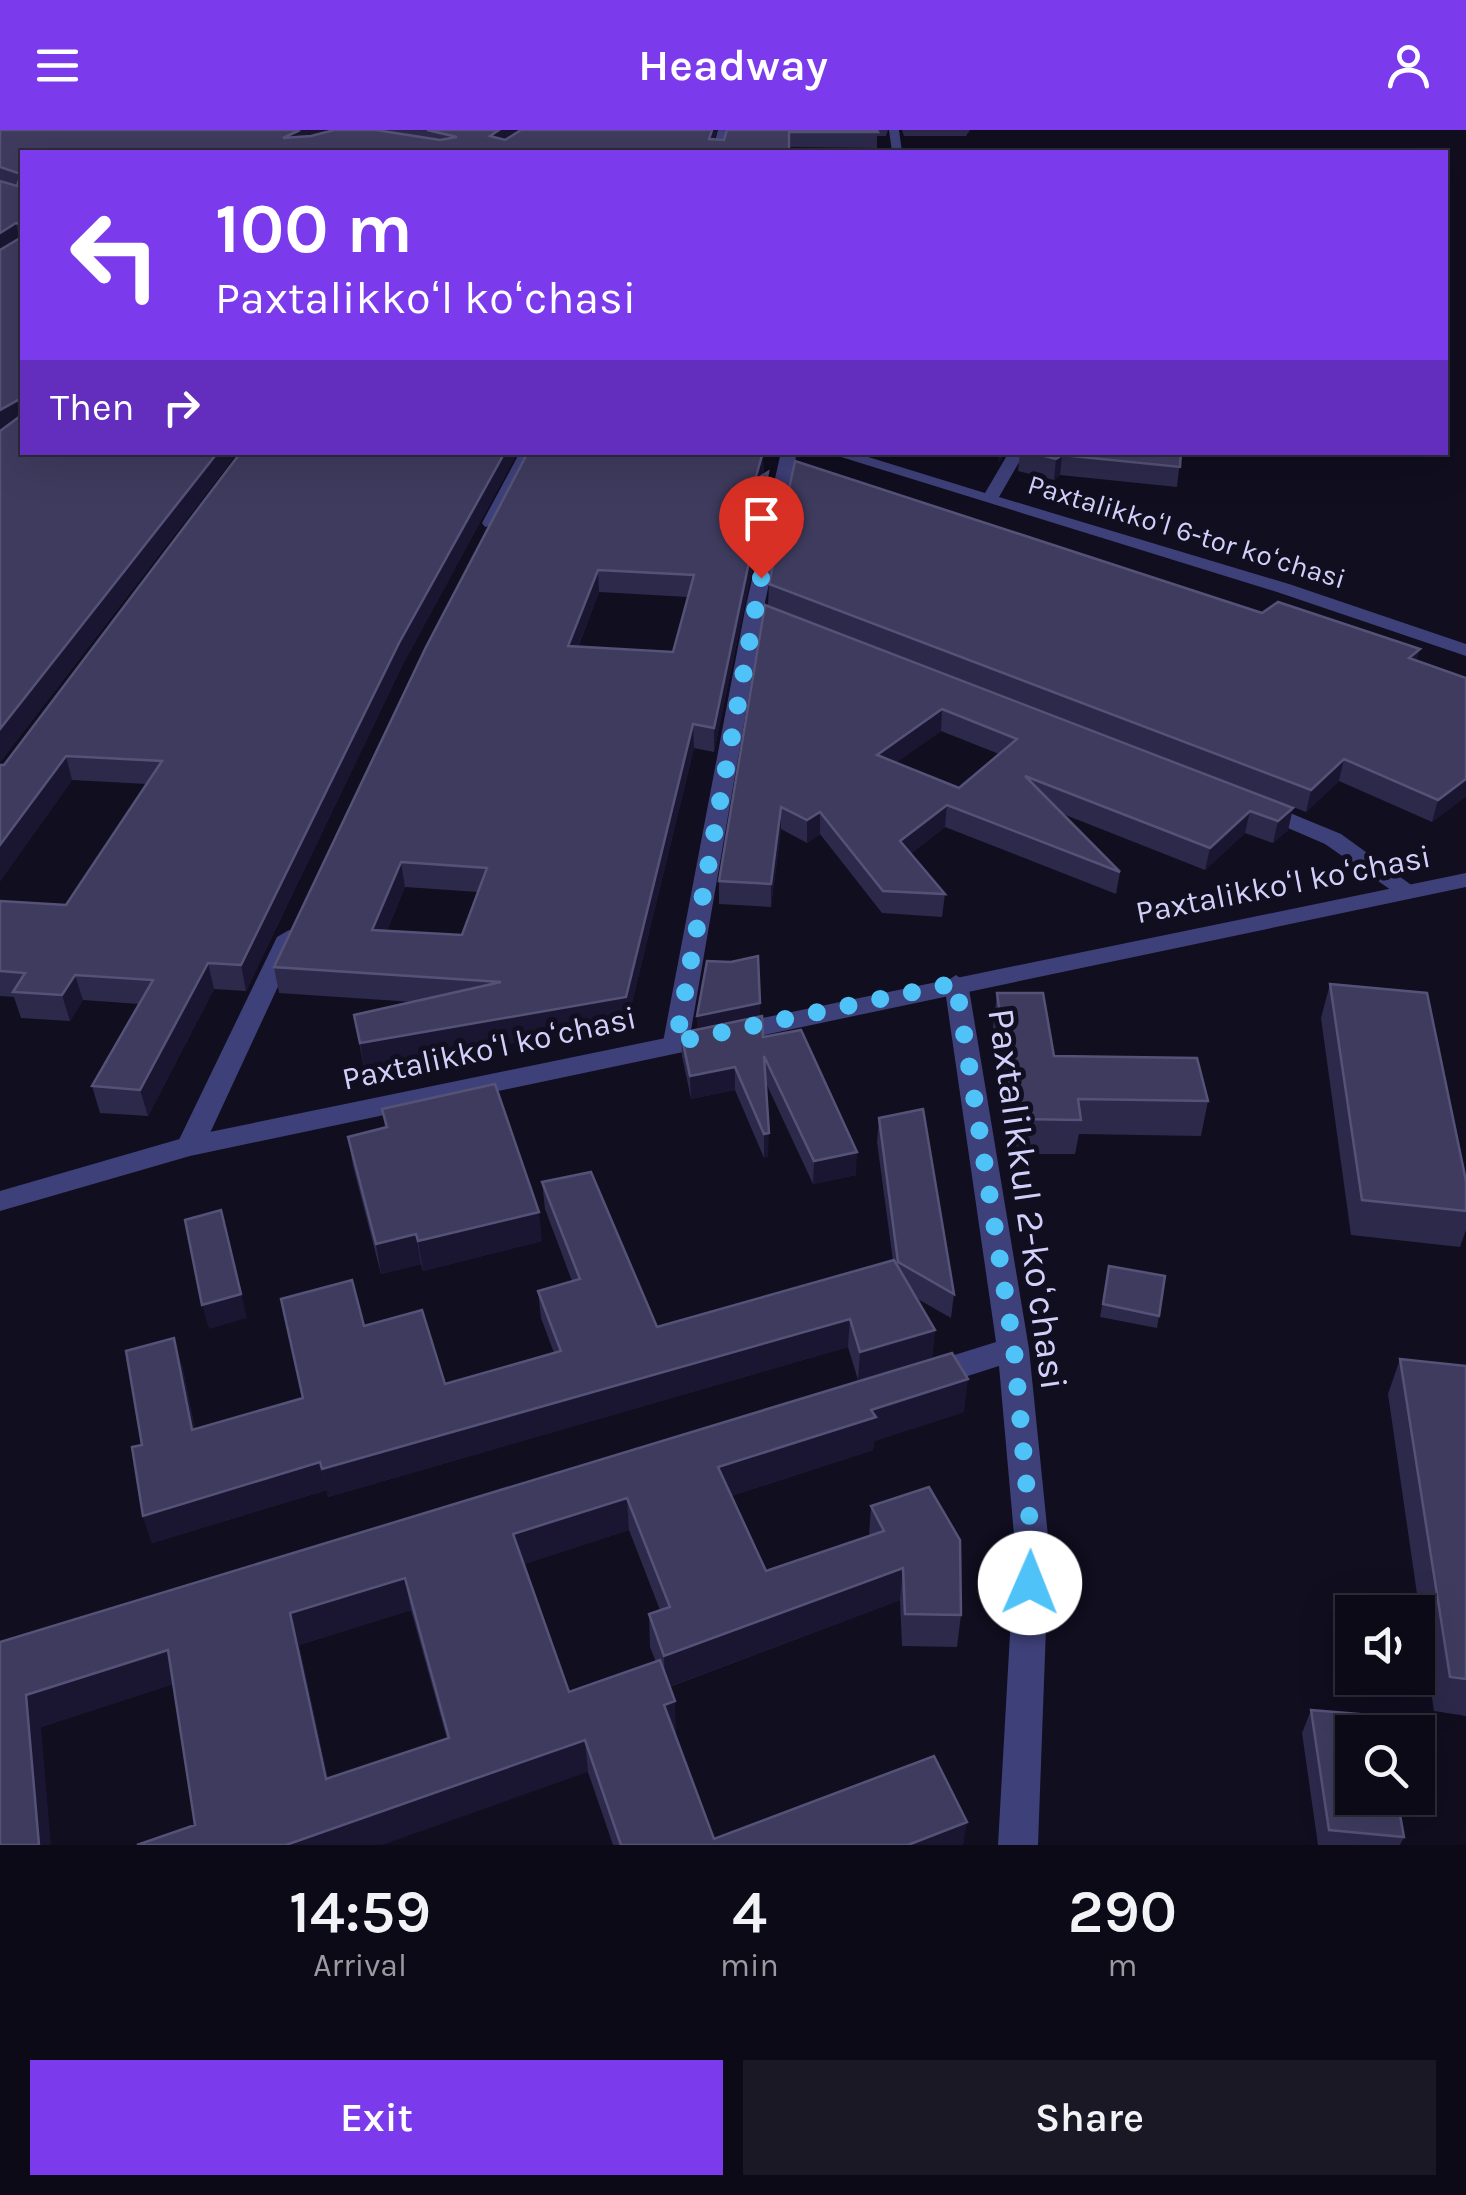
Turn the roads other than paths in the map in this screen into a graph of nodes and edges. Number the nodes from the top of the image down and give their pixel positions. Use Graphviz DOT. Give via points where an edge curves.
graph roads {
  1 [pos="526,455"];
  2 [pos="787,455"];
  3 [pos="843,455"];
  4 [pos="1015,455"];
  5 [pos="990,500"];
  6 [pos="484,536"];
  7 [pos="754,610"];
  8 [pos="810,632"];
  9 [pos="1466,650"];
  10 [pos="1247,803"];
  11 [pos="1466,880"];
  12 [pos="1410,892"];
  13 [pos="298,916"];
  14 [pos="956,983"];
  15 [pos="676,1042"];
  16 [pos="190,1146"];
  17 [pos="0,1201"];
  18 [pos="1014,1349"];
  19 [pos="899,1384"];
  20 [pos="1018,1845"];
  1 -- 6 [label="street"];
  2 -- 7 [label="street"];
  3 -- 5 [label="street, Paxtalikkoʻl 6-tor koʻchasi"];
  4 -- 5 [label="street"];
  5 -- 9 [label="street, Paxtalikkoʻl 6-tor koʻchasi"];
  7 -- 8 [label="street"];
  7 -- 15 [label="street"];
  10 -- 12 [label="street" via="1320,832"];
  11 -- 12 [label="street, Paxtalikkoʻl koʻchasi"];
  12 -- 14 [label="street, Paxtalikkoʻl koʻchasi"];
  13 -- 16 [label="street"];
  14 -- 15 [label="street, Paxtalikkoʻl koʻchasi"];
  14 -- 18 [label="street, Paxtalikkul 2-koʻchasi"];
  15 -- 16 [label="street, Paxtalikkoʻl koʻchasi"];
  16 -- 17 [label="street, Paxtalikkoʻl koʻchasi"];
  18 -- 19 [label="street"];
  18 -- 20 [label="street, Paxtalikkul 2-koʻchasi" via="1032,1546"];
}
